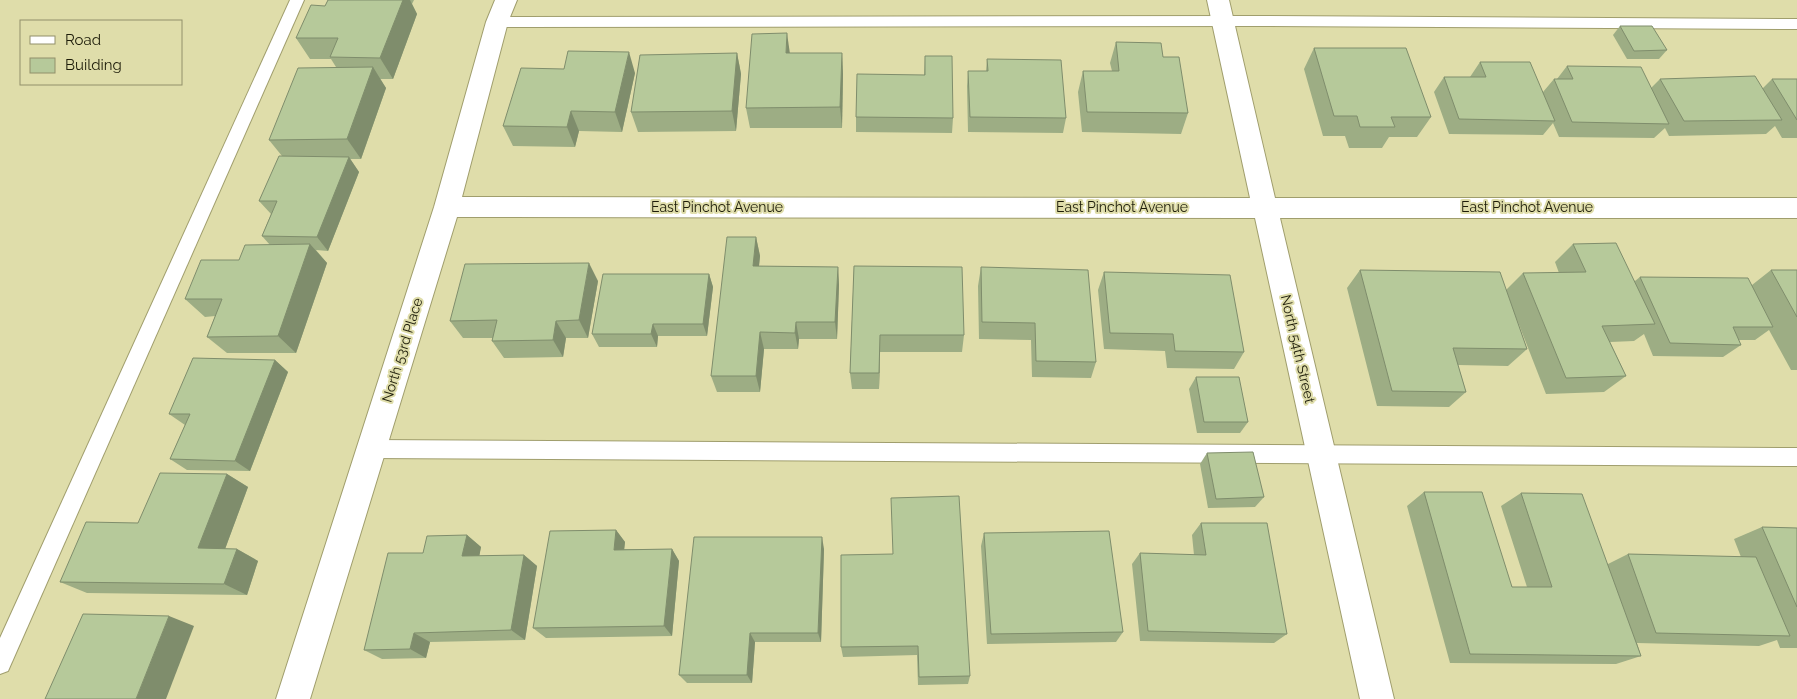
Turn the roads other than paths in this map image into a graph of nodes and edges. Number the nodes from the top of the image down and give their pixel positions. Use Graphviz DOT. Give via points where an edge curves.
graph roads {
  1 [pos="297,0"];
  2 [pos="1221,10"];
  3 [pos="502,11"];
  4 [pos="1797,24"];
  5 [pos="447,206"];
  6 [pos="1266,206"];
  7 [pos="1797,208"];
  8 [pos="371,448"];
  9 [pos="1322,454"];
  10 [pos="1797,457"];
  11 [pos="0,663"];
  12 [pos="293,699"];
  13 [pos="1377,699"];
  1 -- 11 [label="lane"];
  2 -- 3 [label="lane"];
  2 -- 4 [label="lane"];
  2 -- 6 [label="street, North 54th Street"];
  3 -- 5 [label="street, North 53rd Place"];
  5 -- 6 [label="street, East Pinchot Avenue"];
  5 -- 8 [label="street, North 53rd Place"];
  6 -- 7 [label="street, East Pinchot Avenue"];
  6 -- 9 [label="street, North 54th Street"];
  8 -- 9 [label="lane"];
  8 -- 12 [label="street, North 53rd Place"];
  9 -- 10 [label="lane"];
  9 -- 13 [label="street, North 54th Street"];
}
